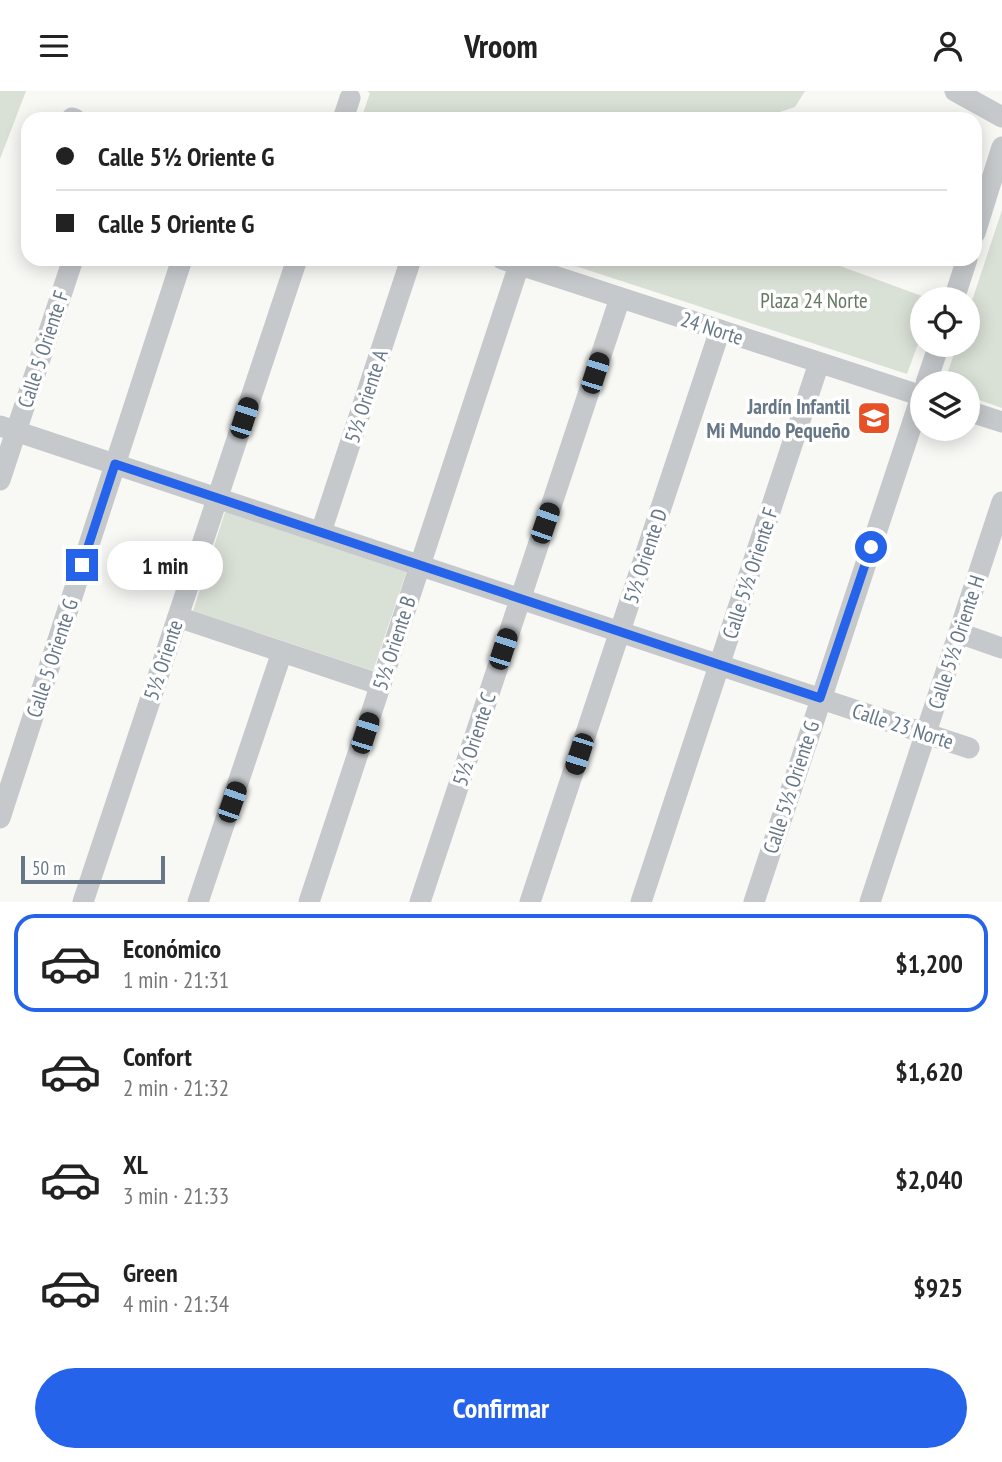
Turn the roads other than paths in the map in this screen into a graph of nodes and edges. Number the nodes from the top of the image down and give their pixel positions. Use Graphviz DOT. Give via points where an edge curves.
graph roads {
  1 [pos="955,91"];
  2 [pos="350,98"];
  3 [pos="345,112"];
  4 [pos="1002,117"];
  5 [pos="1002,147"];
  6 [pos="999,170"];
  7 [pos="982,215"];
  8 [pos="70,266"];
  9 [pos="180,266"];
  10 [pos="295,266"];
  11 [pos="409,266"];
  12 [pos="510,266"];
  13 [pos="523,266"];
  14 [pos="965,266"];
  15 [pos="958,287"];
  16 [pos="620,298"];
  17 [pos="720,330"];
  18 [pos="820,363"];
  19 [pos="910,391"];
  20 [pos="980,415"];
  21 [pos="1002,422"];
  22 [pos="8,428"];
  23 [pos="910,431"];
  24 [pos="115,464"];
  25 [pos="0,479"];
  26 [pos="217,498"];
  27 [pos="1002,502"];
  28 [pos="321,532"];
  29 [pos="420,565"];
  30 [pos="520,599"];
  31 [pos="178,617"];
  32 [pos="620,632"];
  33 [pos="959,633"];
  34 [pos="1002,648"];
  35 [pos="282,652"];
  36 [pos="720,664"];
  37 [pos="380,685"];
  38 [pos="820,698"];
  39 [pos="926,733"];
  40 [pos="969,748"];
  41 [pos="0,818"];
  42 [pos="83,902"];
  43 [pos="198,902"];
  44 [pos="309,902"];
  45 [pos="420,902"];
  46 [pos="530,902"];
  47 [pos="641,902"];
  48 [pos="754,902"];
  49 [pos="870,902"];
  1 -- 4 [label="street"];
  2 -- 3 [label="street"];
  5 -- 6 [label="street"];
  6 -- 7 [label="street"];
  8 -- 22 [label="street, Calle 5 Oriente F"];
  9 -- 24 [label="street, Calle 5 Oriente G"];
  10 -- 26 [label="street, 5½ Oriente"];
  11 -- 28 [label="street, 5½ Oriente A"];
  12 -- 29 [label="street, 5½ Oriente B"];
  13 -- 16 [label="street, 24 Norte"];
  14 -- 15 [label="street"];
  16 -- 17 [label="street, 24 Norte"];
  16 -- 30 [label="street, 5½ Oriente C"];
  17 -- 18 [label="street, 24 Norte"];
  17 -- 32 [label="street, 5½ Oriente D"];
  18 -- 19 [label="street, 24 Norte"];
  18 -- 36 [label="street, Calle 5½ Oriente F"];
  20 -- 21 [label="street"];
  22 -- 24 [label="street, Calle 23 Norte"];
  22 -- 25 [label="street, Calle 5 Oriente F"];
  23 -- 38 [label="street, Calle 5½ Oriente G"];
  24 -- 26 [label="street, Calle 23 Norte"];
  24 -- 41 [label="street, Calle 5 Oriente G"];
  26 -- 28 [label="street, Calle 23 Norte"];
  26 -- 31 [label="street, 5½ Oriente"];
  27 -- 33 [label="street, Calle 5½ Oriente H"];
  28 -- 29 [label="street, Calle 23 Norte"];
  29 -- 30 [label="street, Calle 23 Norte"];
  29 -- 37 [label="street, 5½ Oriente B"];
  30 -- 32 [label="street, Calle 23 Norte"];
  30 -- 45 [label="street, 5½ Oriente C"];
  31 -- 35 [label="street"];
  31 -- 42 [label="street, 5½ Oriente"];
  32 -- 36 [label="street, Calle 23 Norte"];
  32 -- 46 [label="street, 5½ Oriente D"];
  33 -- 34 [label="street"];
  33 -- 39 [label="street, Calle 5½ Oriente H"];
  35 -- 37 [label="street"];
  35 -- 43 [label="street"];
  36 -- 38 [label="street, Calle 23 Norte"];
  36 -- 47 [label="street, Calle 5½ Oriente F"];
  37 -- 44 [label="street, 5½ Oriente B"];
  38 -- 39 [label="street, Calle 23 Norte"];
  38 -- 48 [label="street, Calle 5½ Oriente G"];
  39 -- 40 [label="street, Calle 23 Norte"];
  39 -- 49 [label="street, Calle 5½ Oriente H"];
}
